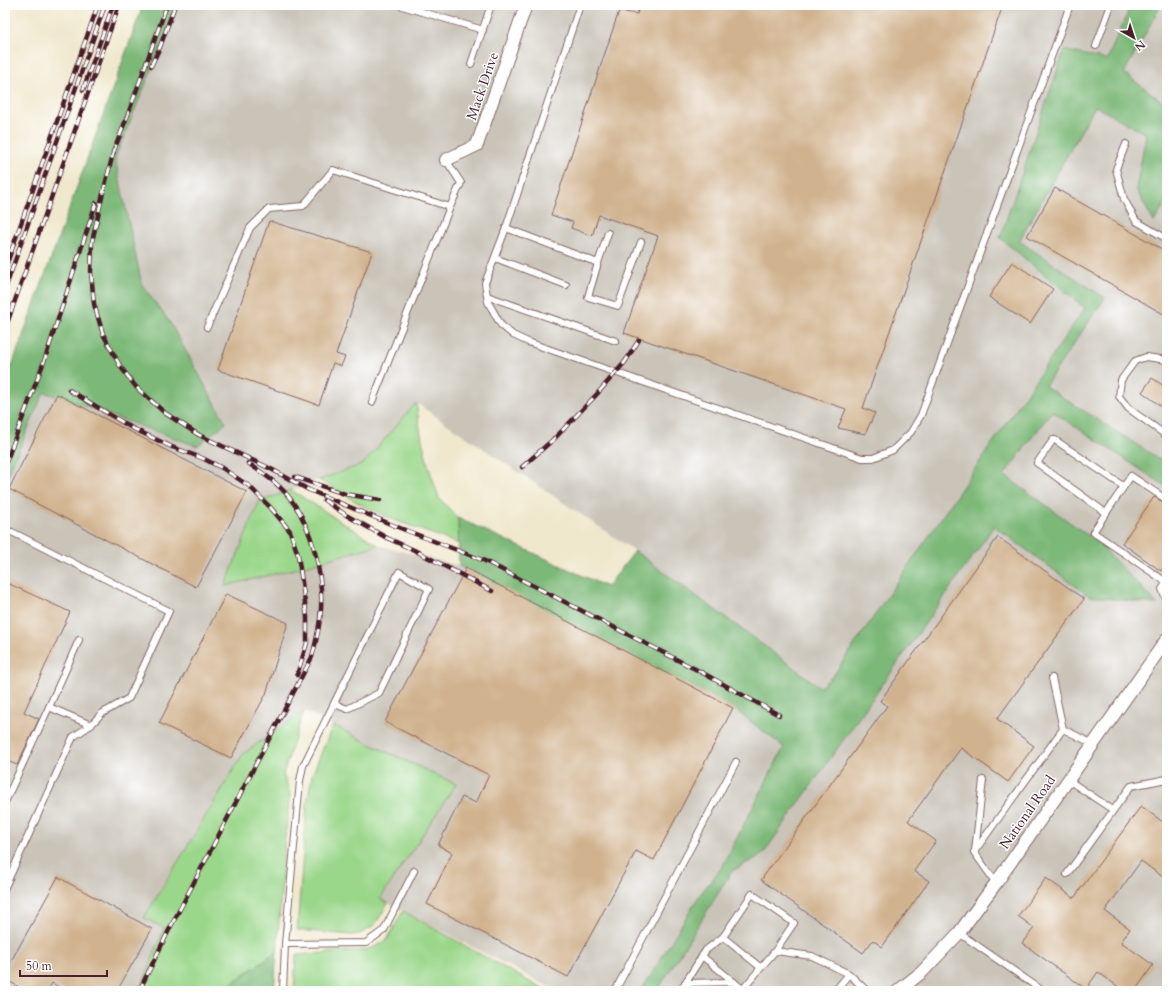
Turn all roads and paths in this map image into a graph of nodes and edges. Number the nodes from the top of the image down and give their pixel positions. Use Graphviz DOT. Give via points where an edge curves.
graph roads {
  1 [pos="399,5"];
  2 [pos="491,5"];
  3 [pos="526,5"];
  4 [pos="580,5"];
  5 [pos="1070,5"];
  6 [pos="1111,5"];
  7 [pos="483,30"];
  8 [pos="1096,46"];
  9 [pos="471,64"];
  10 [pos="1126,144"];
  11 [pos="446,160"];
  12 [pos="450,207"];
  13 [pos="506,228"];
  14 [pos="608,233"];
  15 [pos="1167,239"];
  16 [pos="641,242"];
  17 [pos="495,258"];
  18 [pos="598,263"];
  19 [pos="566,285"];
  20 [pos="487,296"];
  21 [pos="207,327"];
  22 [pos="616,341"];
  23 [pos="1167,360"];
  24 [pos="372,402"];
  25 [pos="1167,436"];
  26 [pos="1124,486"];
  27 [pos="1167,500"];
  28 [pos="1106,513"];
  29 [pos="12,532"];
  30 [pos="1167,582"];
  31 [pos="1167,598"];
  32 [pos="1167,638"];
  33 [pos="79,640"];
  34 [pos="1052,678"];
  35 [pos="335,704"];
  36 [pos="49,707"];
  37 [pos="91,725"];
  38 [pos="1063,729"];
  39 [pos="1093,744"];
  40 [pos="736,762"];
  41 [pos="1167,779"];
  42 [pos="983,780"];
  43 [pos="1068,780"];
  44 [pos="5,802"];
  45 [pos="1113,810"];
  46 [pos="974,852"];
  47 [pos="414,870"];
  48 [pos="1067,874"];
  49 [pos="996,883"];
  50 [pos="5,887"];
  51 [pos="959,933"];
  52 [pos="724,937"];
  53 [pos="285,944"];
  54 [pos="775,950"];
  55 [pos="702,956"];
  56 [pos="760,967"];
  57 [pos="849,974"];
  58 [pos="734,982"];
  59 [pos="684,983"];
  60 [pos="744,990"];
  61 [pos="282,991"];
  62 [pos="616,991"];
  63 [pos="680,991"];
  64 [pos="835,991"];
  65 [pos="867,991"];
  66 [pos="898,991"];
  67 [pos="1043,991"];
  1 -- 7 [label="lane"];
  2 -- 7 [label="lane"];
  3 -- 11 [label="street, Mack Drive" via="477,146"];
  4 -- 13 [label="lane"];
  5 -- 20 [label="lane" via="921,415 911,432 893,450 873,458 862,458 528,342 513,335 501,325"];
  6 -- 8 [label="lane"];
  7 -- 9 [label="lane"];
  10 -- 15 [label="lane" via="1116,168 1124,199 1136,221"];
  11 -- 12 [label="lane" via="461,183"];
  12 -- 21 [label="lane" via="333,170 303,206 269,209 250,228"];
  12 -- 24 [label="lane"];
  13 -- 17 [label="lane"];
  13 -- 18 [label="lane"];
  14 -- 18 [label="lane"];
  16 -- 18 [label="lane" via="618,306 588,297"];
  17 -- 19 [label="lane"];
  17 -- 20 [label="lane" via="485,283"];
  20 -- 22 [label="lane"];
  23 -- 25 [label="lane" via="1146,357 1135,361 1121,380 1119,396 1128,408"];
  26 -- 27 [label="lane" via="1131,476"];
  26 -- 28 [label="lane"];
  26 -- 28 [label="lane" via="1055,440 1037,463"];
  28 -- 30 [label="lane" via="1093,532"];
  29 -- 37 [label="lane" via="169,611 129,698 101,714"];
  30 -- 31 [label="lane" via="1162,589"];
  32 -- 39 [label="street, National Road"];
  33 -- 36 [label="lane"];
  34 -- 38 [label="lane"];
  35 -- 35 [label="lane" via="399,572 429,589 379,693 346,709"];
  35 -- 53 [label="lane" via="303,766"];
  36 -- 37 [label="lane"];
  36 -- 44 [label="lane"];
  37 -- 50 [label="lane" via="73,737"];
  38 -- 39 [label="lane"];
  38 -- 46 [label="lane"];
  39 -- 43 [label="street, National Road"];
  40 -- 62 [label="lane"];
  41 -- 45 [label="lane" via="1131,786"];
  42 -- 46 [label="lane"];
  43 -- 45 [label="lane"];
  43 -- 49 [label="street, National Road"];
  45 -- 48 [label="lane"];
  46 -- 49 [label="lane"];
  47 -- 53 [label="lane" via="384,930 366,943"];
  49 -- 51 [label="street, National Road"];
  51 -- 66 [label="street, National Road" via="922,972"];
  51 -- 67 [label="lane"];
  52 -- 54 [label="lane" via="752,894 794,923"];
  52 -- 55 [label="lane"];
  52 -- 56 [label="lane"];
  53 -- 61 [label="lane"];
  54 -- 56 [label="lane"];
  54 -- 57 [label="lane" via="812,956"];
  55 -- 58 [label="lane"];
  55 -- 59 [label="lane"];
  56 -- 60 [label="lane"];
  57 -- 64 [label="lane"];
  57 -- 65 [label="lane"];
  58 -- 59 [label="lane"];
  58 -- 60 [label="lane"];
  59 -- 63 [label="lane"];
}
